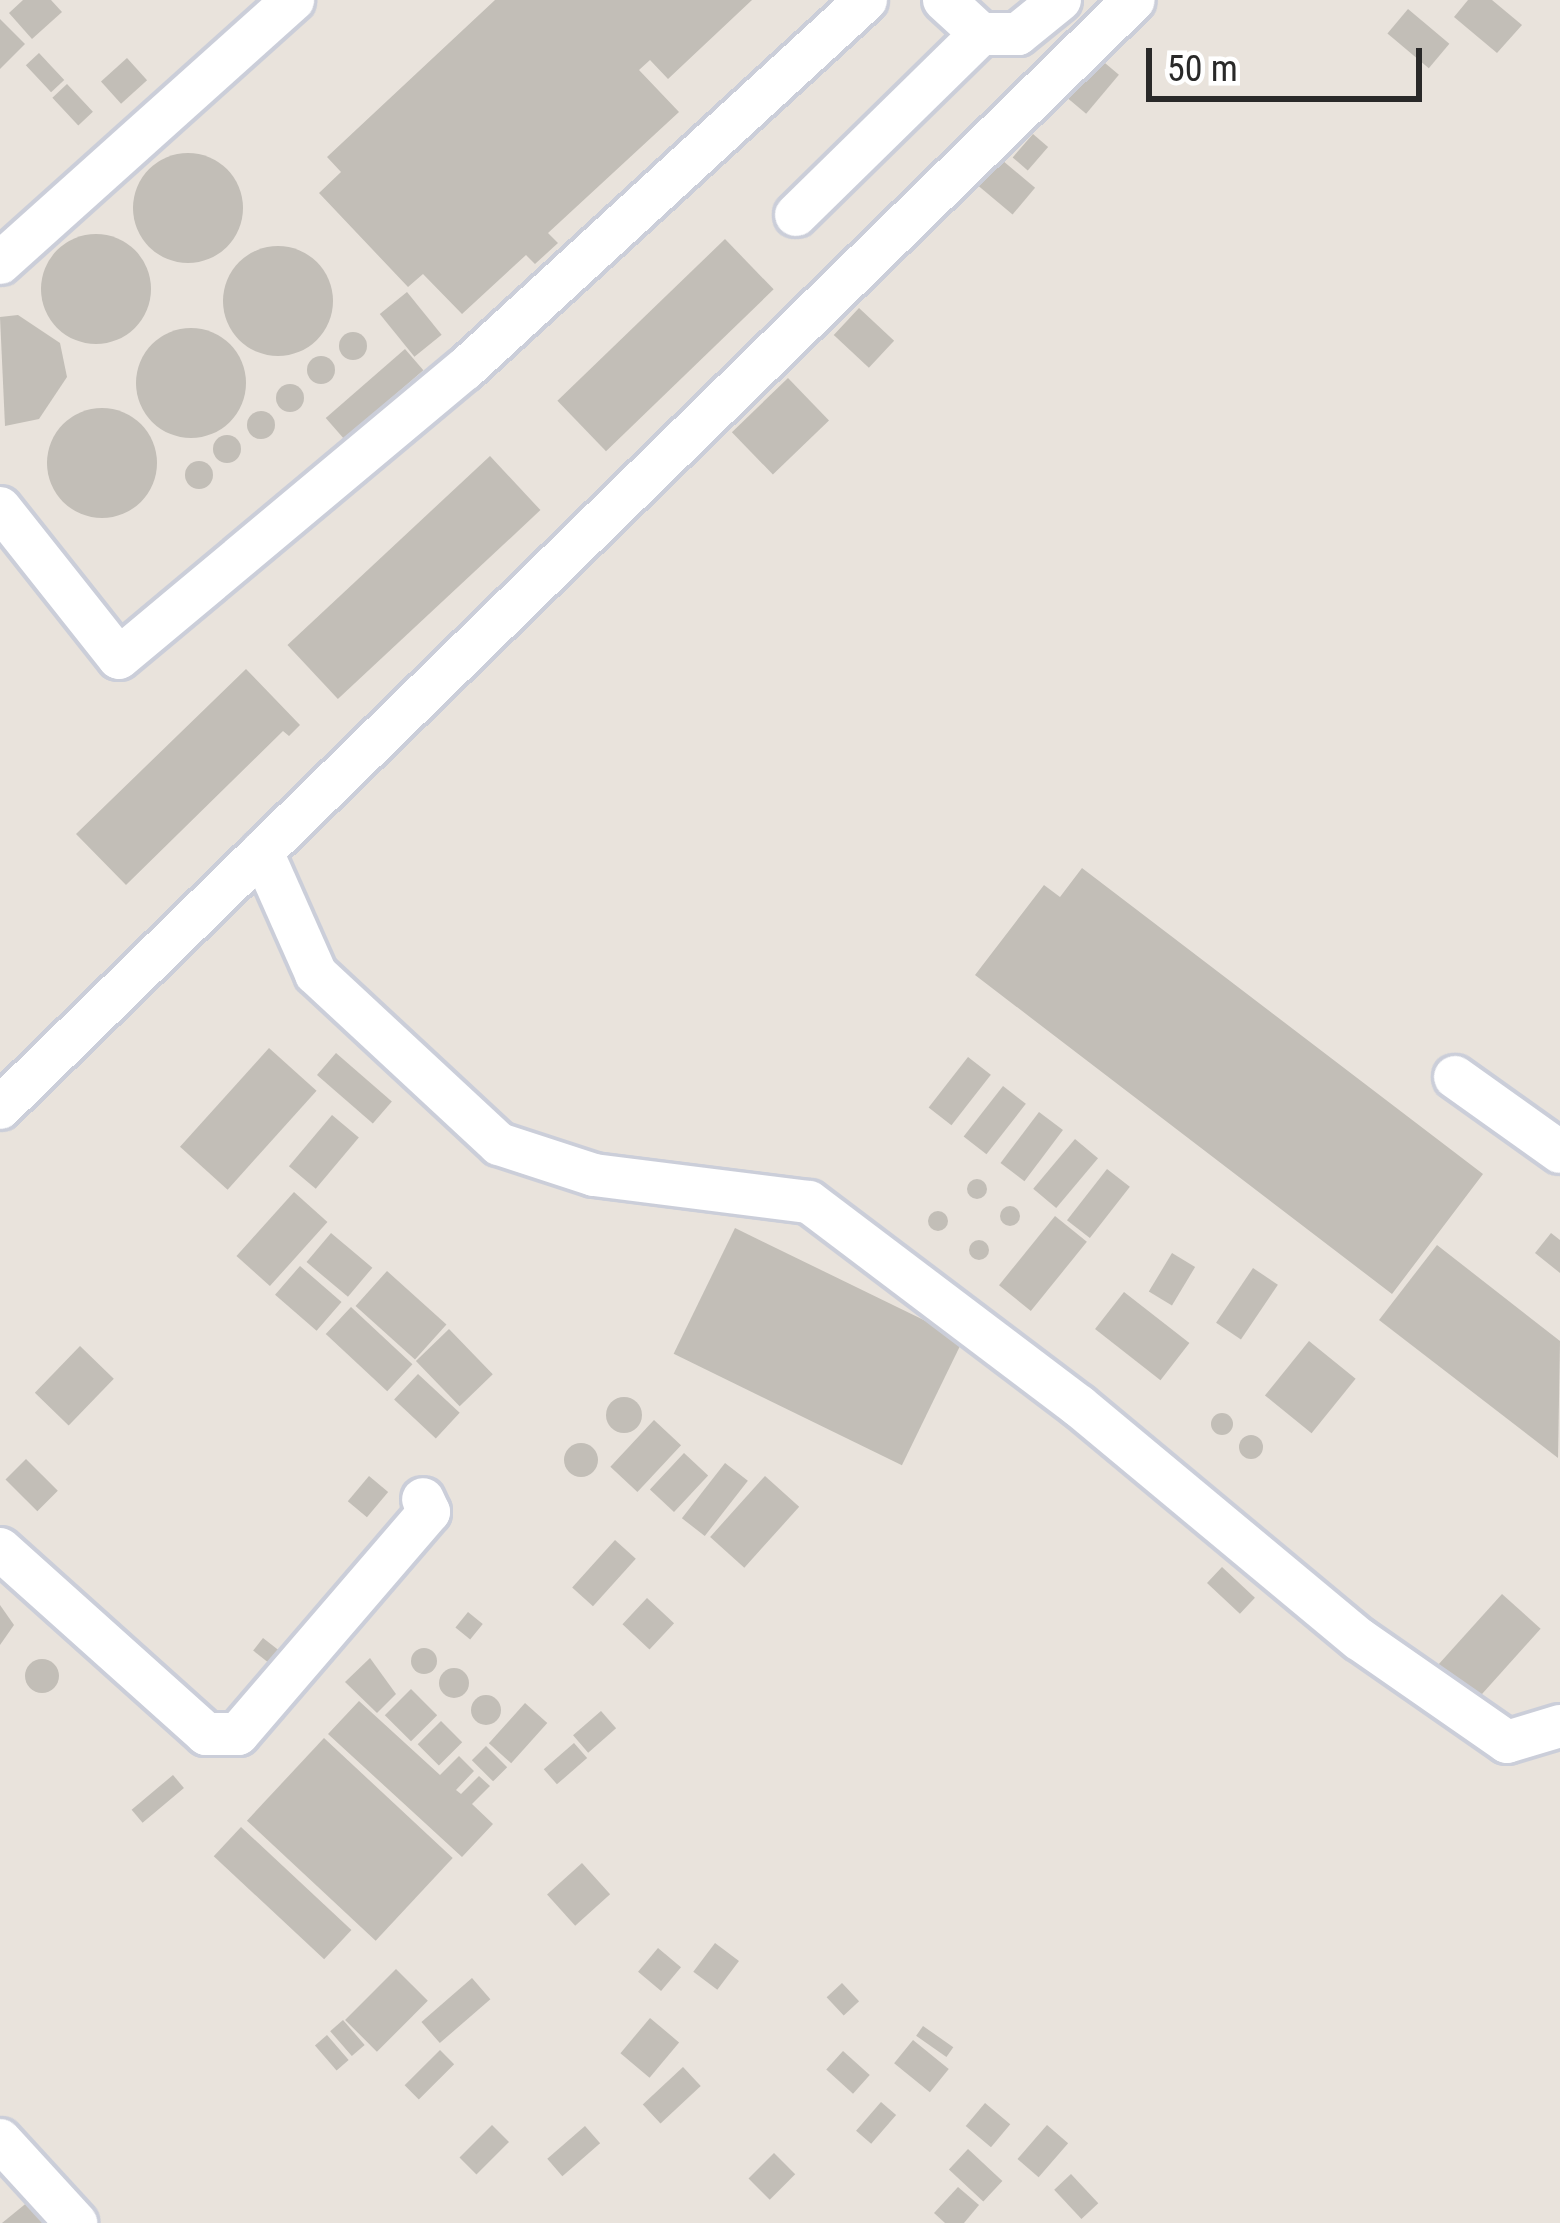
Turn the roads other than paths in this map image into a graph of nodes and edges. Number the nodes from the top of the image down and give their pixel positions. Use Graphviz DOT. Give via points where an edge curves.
graph roads {
  1 [pos="293,0"];
  2 [pos="866,0"];
  3 [pos="944,0"];
  4 [pos="1060,0"];
  5 [pos="1134,0"];
  6 [pos="981,34"];
  7 [pos="796,215"];
  8 [pos="0,263"];
  9 [pos="0,508"];
  10 [pos="262,852"];
  11 [pos="1455,1077"];
  12 [pos="0,1108"];
  13 [pos="1560,1152"];
  14 [pos="423,1499"];
  15 [pos="0,1549"];
  16 [pos="1560,1726"];
  17 [pos="0,2140"];
  18 [pos="76,2223"];
  1 -- 8 [label="street"];
  2 -- 9 [label="street" via="464,369 118,658"];
  3 -- 6 [label="street"];
  4 -- 6 [label="street" via="1018,34"];
  5 -- 10 [label="street"];
  6 -- 7 [label="street"];
  10 -- 12 [label="street"];
  10 -- 16 [label="street" via="316,974 499,1144 593,1175 809,1202 1079,1406 1359,1639 1489,1730 1507,1742"];
  11 -- 13 [label="street"];
  14 -- 15 [label="street" via="429,1512 238,1734 206,1734"];
  17 -- 18 [label="street"];
}
